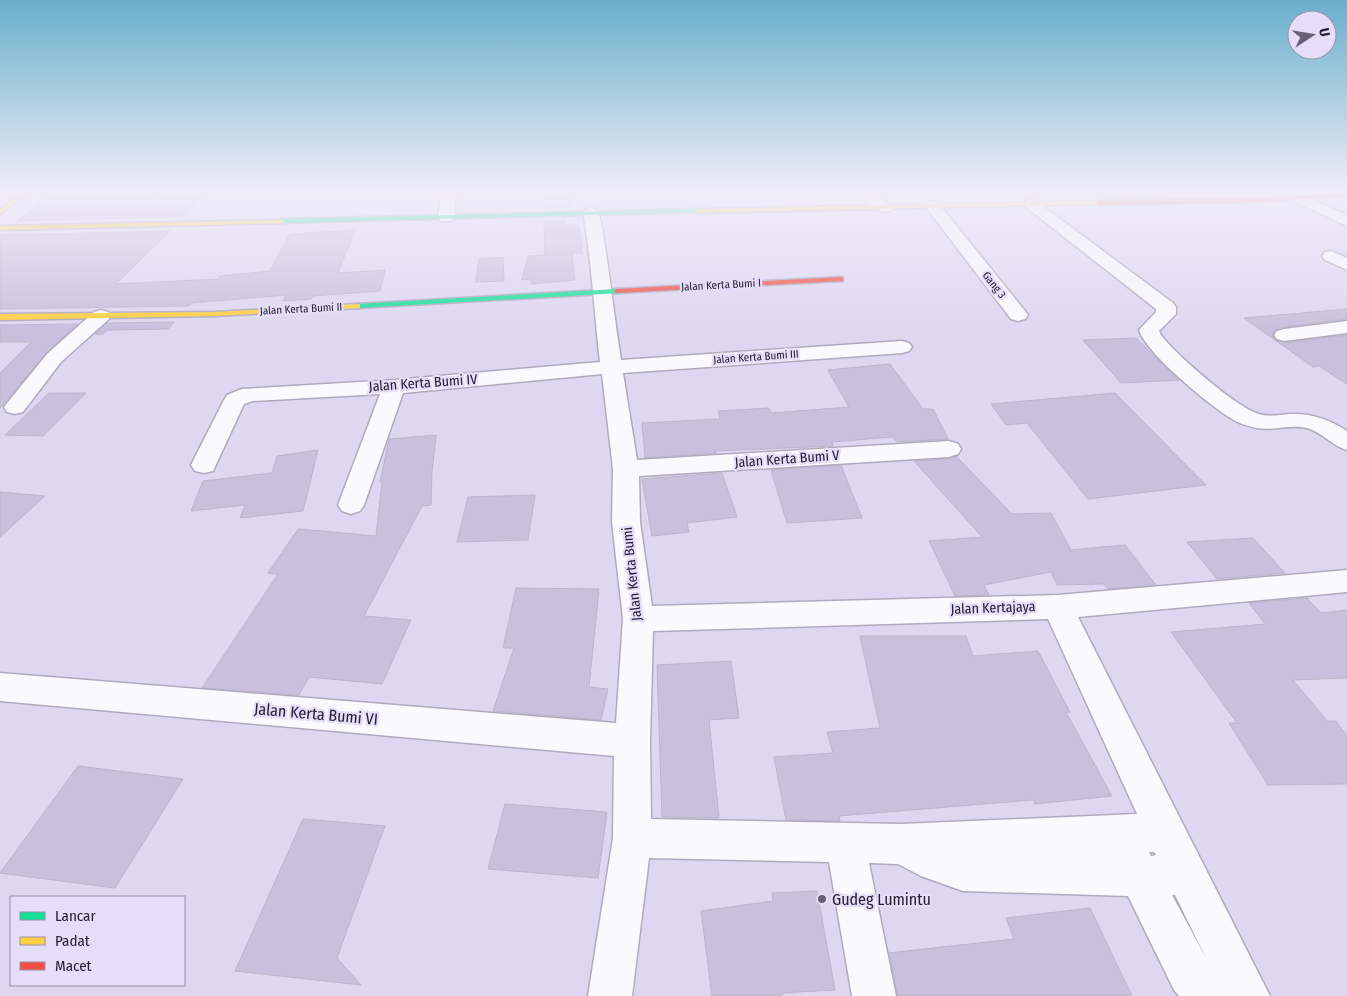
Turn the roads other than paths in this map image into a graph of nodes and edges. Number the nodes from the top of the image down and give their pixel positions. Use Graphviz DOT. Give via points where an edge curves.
graph roads {
  1 [pos="596,237"];
  2 [pos="958,237"];
  3 [pos="1075,237"];
  4 [pos="1331,256"];
  5 [pos="1347,264"];
  6 [pos="840,279"];
  7 [pos="602,291"];
  8 [pos="1018,315"];
  9 [pos="100,316"];
  10 [pos="0,317"];
  11 [pos="1347,327"];
  12 [pos="1284,335"];
  13 [pos="902,347"];
  14 [pos="611,367"];
  15 [pos="394,386"];
  16 [pos="15,407"];
  17 [pos="1347,442"];
  18 [pos="949,449"];
  19 [pos="204,465"];
  20 [pos="626,469"];
  21 [pos="351,505"];
  22 [pos="1346,582"];
  23 [pos="1058,607"];
  24 [pos="638,619"];
  25 [pos="0,687"];
  26 [pos="632,741"];
  27 [pos="1165,832"];
  28 [pos="1120,834"];
  29 [pos="632,838"];
  30 [pos="845,843"];
  31 [pos="901,844"];
  32 [pos="1186,875"];
  33 [pos="1139,876"];
  34 [pos="610,996"];
  35 [pos="874,996"];
  36 [pos="1240,996"];
  37 [pos="1248,996"];
  1 -- 7 [label="street, Jalan Kerta Bumi"];
  2 -- 8 [label="street, Gang 3"];
  3 -- 17 [label="street" via="1166,307 1166,314 1149,330 1151,336 1232,409 1262,422 1306,421 1337,434"];
  4 -- 5 [label="street"];
  6 -- 7 [label="street, Jalan Kerta Bumi I"];
  7 -- 9 [label="street, Jalan Kerta Bumi II" via="214,314"];
  7 -- 14 [label="street, Jalan Kerta Bumi"];
  9 -- 10 [label="street, Jalan Kerta Bumi II"];
  9 -- 16 [label="street" via="54,358"];
  11 -- 12 [label="street"];
  13 -- 14 [label="street, Jalan Kerta Bumi III"];
  14 -- 15 [label="street, Jalan Kerta Bumi IV"];
  14 -- 20 [label="street, Jalan Kerta Bumi"];
  15 -- 19 [label="street, Jalan Kerta Bumi IV" via="258,393 235,400"];
  15 -- 21 [label="street"];
  18 -- 20 [label="street, Jalan Kerta Bumi V"];
  20 -- 24 [label="street, Jalan Kerta Bumi" via="626,522"];
  22 -- 23 [label="street, Jalan Kertajaya"];
  23 -- 24 [label="street, Jalan Kertajaya"];
  23 -- 27 [label="street"];
  24 -- 26 [label="street, Jalan Kerta Bumi"];
  25 -- 26 [label="street, Jalan Kerta Bumi VI"];
  26 -- 29 [label="street, Jalan Kerta Bumi"];
  27 -- 28 [label="street"];
  27 -- 32 [label="street"];
  28 -- 31 [label="street"];
  28 -- 33 [label="street"];
  29 -- 30 [label="street"];
  29 -- 34 [label="street, Jalan Kerta Bumi"];
  30 -- 31 [label="street"];
  30 -- 35 [label="street"];
  31 -- 33 [label="street" via="935,862 963,871"];
  32 -- 33 [label="street"];
  32 -- 37 [label="street"];
  33 -- 36 [label="street" via="1190,974 1203,990"];
}
